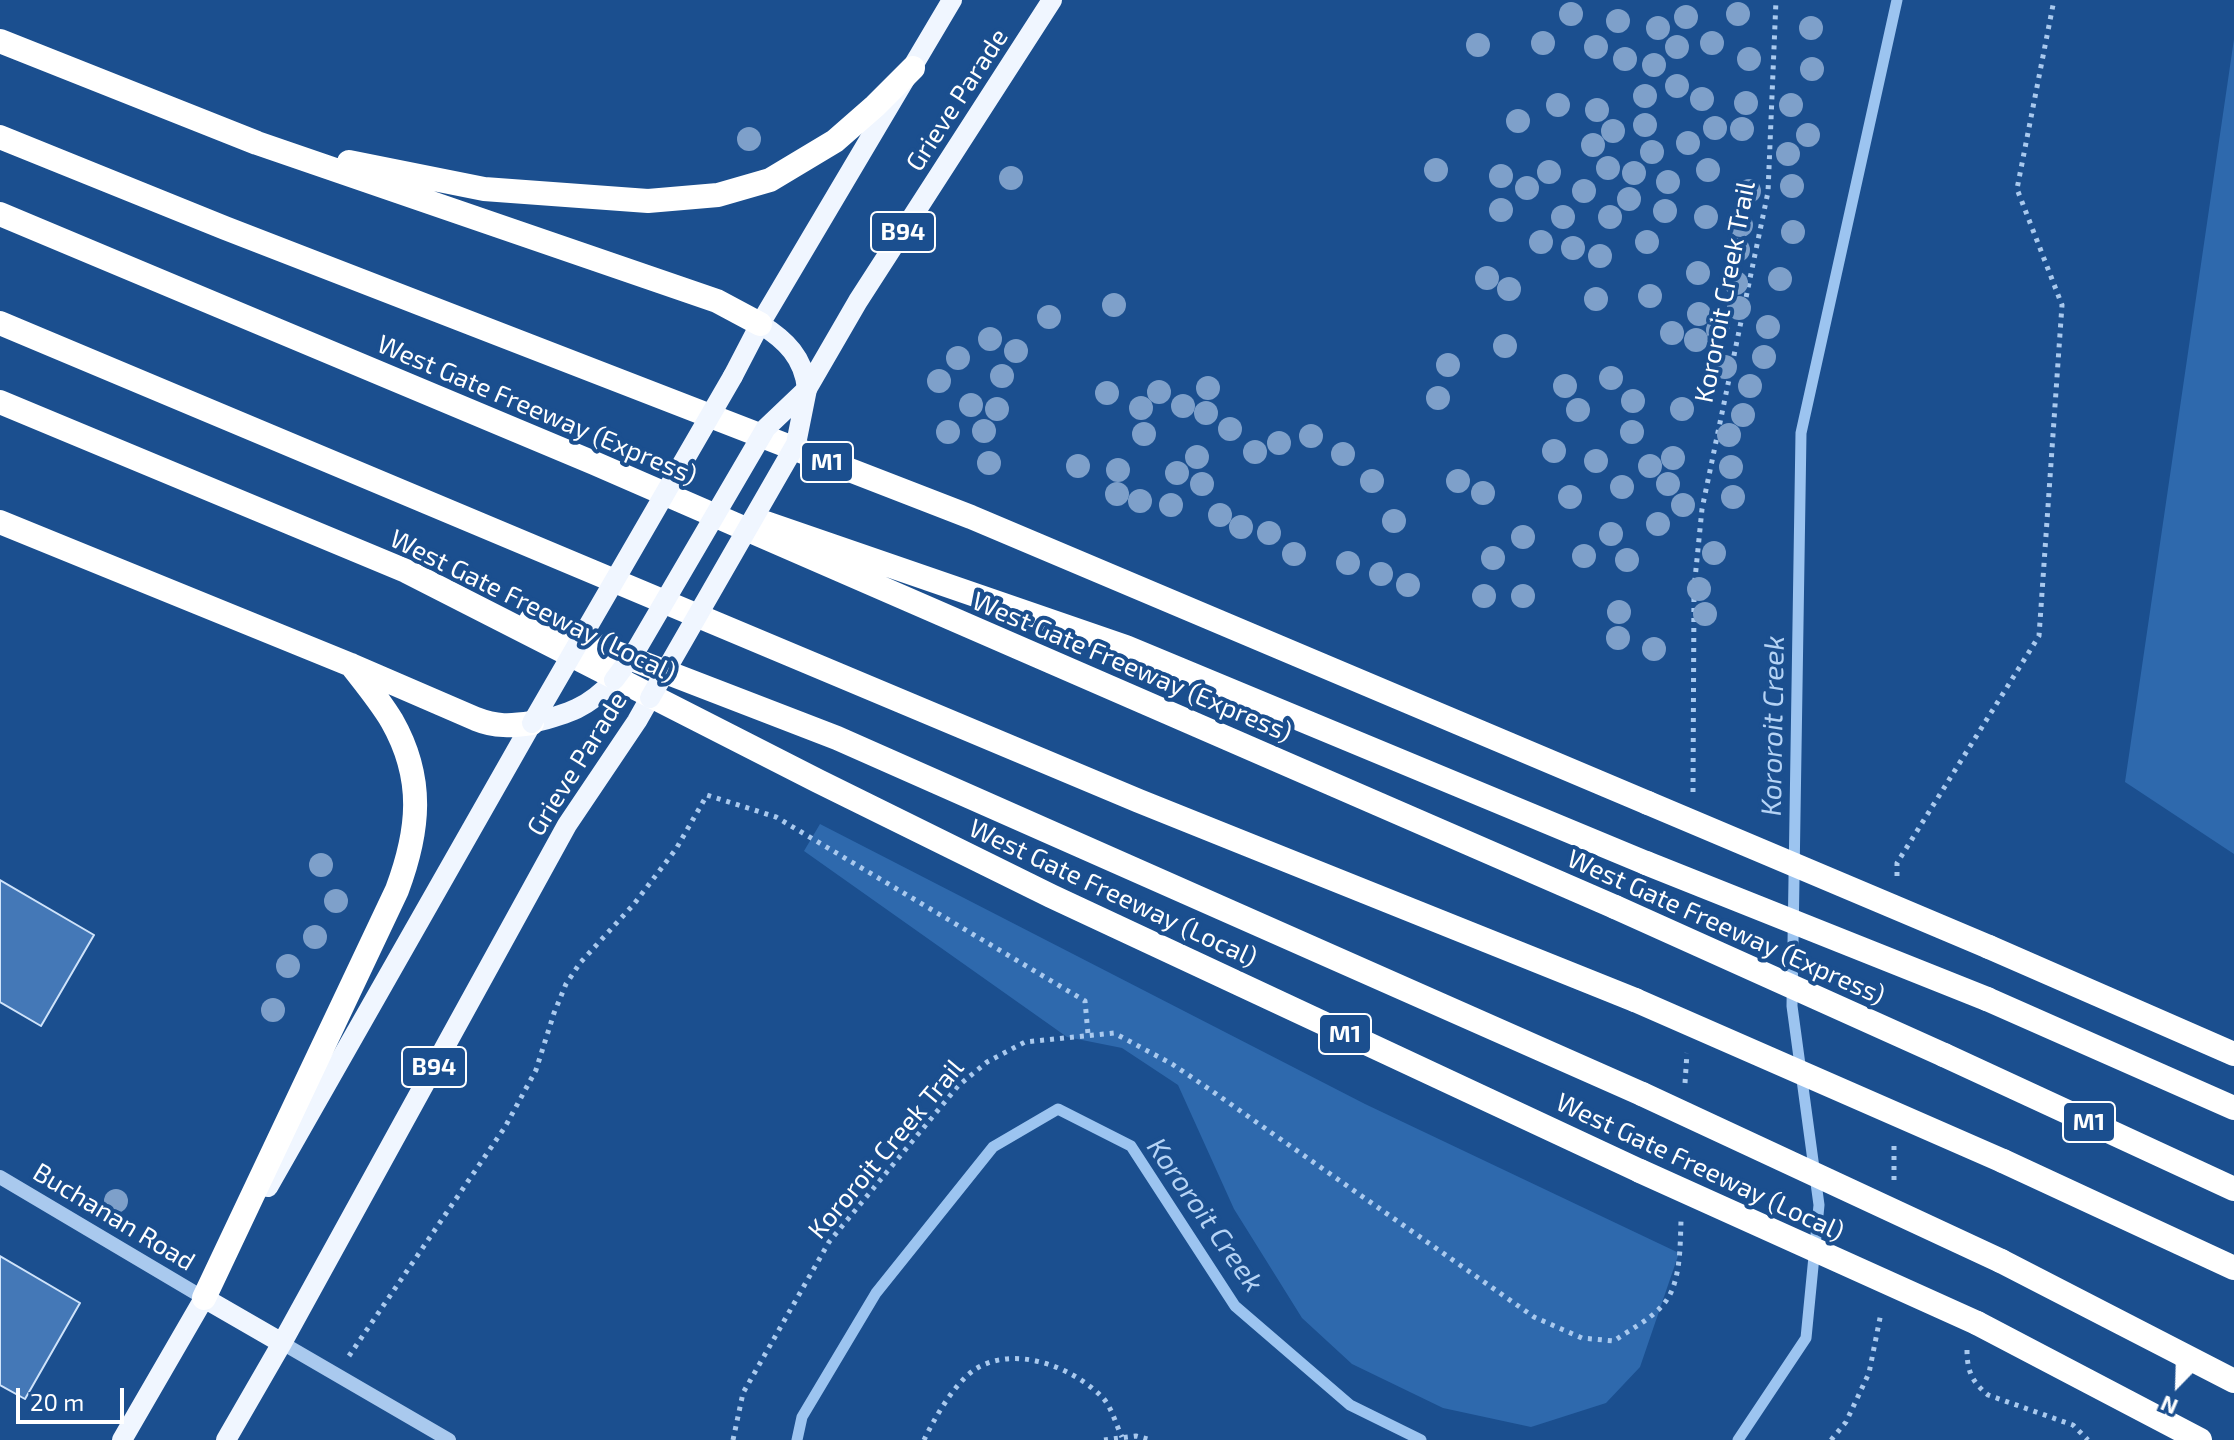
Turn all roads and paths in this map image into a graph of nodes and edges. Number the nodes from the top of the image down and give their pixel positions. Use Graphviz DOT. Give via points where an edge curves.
graph roads {
  1 [pos="952,0"];
  2 [pos="1052,0"];
  3 [pos="1776,0"];
  4 [pos="2054,0"];
  5 [pos="0,41"];
  6 [pos="913,68"];
  7 [pos="0,137"];
  8 [pos="257,143"];
  9 [pos="0,214"];
  10 [pos="0,323"];
  11 [pos="760,324"];
  12 [pos="807,389"];
  13 [pos="0,402"];
  14 [pos="594,463"];
  15 [pos="0,522"];
  16 [pos="406,571"];
  17 [pos="1694,589"];
  18 [pos="351,665"];
  19 [pos="532,723"];
  20 [pos="1897,879"];
  21 [pos="1088,1034"];
  22 [pos="2234,1054"];
  23 [pos="1212,1091"];
  24 [pos="2234,1108"];
  25 [pos="1894,1144"];
  26 [pos="0,1177"];
  27 [pos="2234,1189"];
  28 [pos="1894,1190"];
  29 [pos="2234,1268"];
  30 [pos="204,1298"];
  31 [pos="1881,1312"];
  32 [pos="282,1343"];
  33 [pos="337,1375"];
  34 [pos="2234,1381"];
  35 [pos="1122,1437"];
  36 [pos="122,1440"];
  37 [pos="226,1440"];
  38 [pos="449,1440"];
  39 [pos="733,1440"];
  40 [pos="924,1440"];
  41 [pos="1104,1440"];
  42 [pos="1152,1440"];
  43 [pos="1831,1440"];
  44 [pos="2200,1440"];
  1 -- 6 [label="main road, Grieve Parade / B94"];
  2 -- 12 [label="main road, Grieve Parade / B94"];
  3 -- 17 [label="path, Kororoit Creek Trail" via="1768,192 1702,509"];
  4 -- 20 [label="path" via="2017,189 2062,305 2039,636 1897,863"];
  5 -- 8 [label="highway"];
  6 -- 8 [label="highway" via="835,141 770,180 718,195 648,201 484,189"];
  6 -- 11 [label="main road, Grieve Parade / B94"];
  7 -- 22 [label="highway, M1, bridge" via="971,517"];
  8 -- 11 [label="highway" via="717,301"];
  9 -- 14 [label="highway, West Gate Freeway (Express) / M1"];
  10 -- 29 [label="highway, bridge" via="1139,801 1635,1000"];
  11 -- 12 [label="main road" via="801,362"];
  11 -- 19 [label="main road, Grieve Parade / B94, bridge"];
  12 -- 19 [label="main road, bridge" via="766,428 614,680 588,704"];
  12 -- 32 [label="main road, Grieve Parade / B94, bridge" via="796,444 637,721 567,825"];
  13 -- 16 [label="highway, West Gate Freeway (Local) / M1"];
  14 -- 24 [label="highway, bridge" via="1126,647 1987,999"];
  14 -- 27 [label="highway, West Gate Freeway (Express) / M1, bridge" via="1615,907"];
  15 -- 18 [label="highway"];
  16 -- 34 [label="highway, bridge" via="837,738 1642,1094 2001,1261"];
  16 -- 44 [label="highway, West Gate Freeway (Local) / M1, bridge" via="1051,896 1977,1323"];
  18 -- 19 [label="highway" via="490,724"];
  18 -- 30 [label="highway" via="405,747 416,788 409,858"];
  19 -- 30 [label="main road, Grieve Parade / B94"];
  21 -- 23 [label="path, Kororoit Creek Trail" via="1114,1033"];
  21 -- 33 [label="path" via="1085,1001 776,817 707,795 676,849 566,984 536,1070 505,1127"];
  21 -- 39 [label="path, Kororoit Creek Trail" via="1025,1042 987,1062 958,1086 829,1242 743,1393"];
  25 -- 28 [label="path"];
  26 -- 30 [label="street, Buchanan Road"];
  30 -- 32 [label="main road"];
  30 -- 36 [label="main road, Grieve Parade / B94"];
  31 -- 43 [label="path" via="1869,1373 1846,1422"];
  32 -- 33 [label="street"];
  32 -- 37 [label="main road, Grieve Parade / B94"];
  33 -- 38 [label="street"];
  35 -- 40 [label="path" via="1105,1400 1085,1383 1053,1365 1024,1359 994,1360 972,1372"];
  35 -- 41 [label="path"];
  35 -- 42 [label="path"];
}
